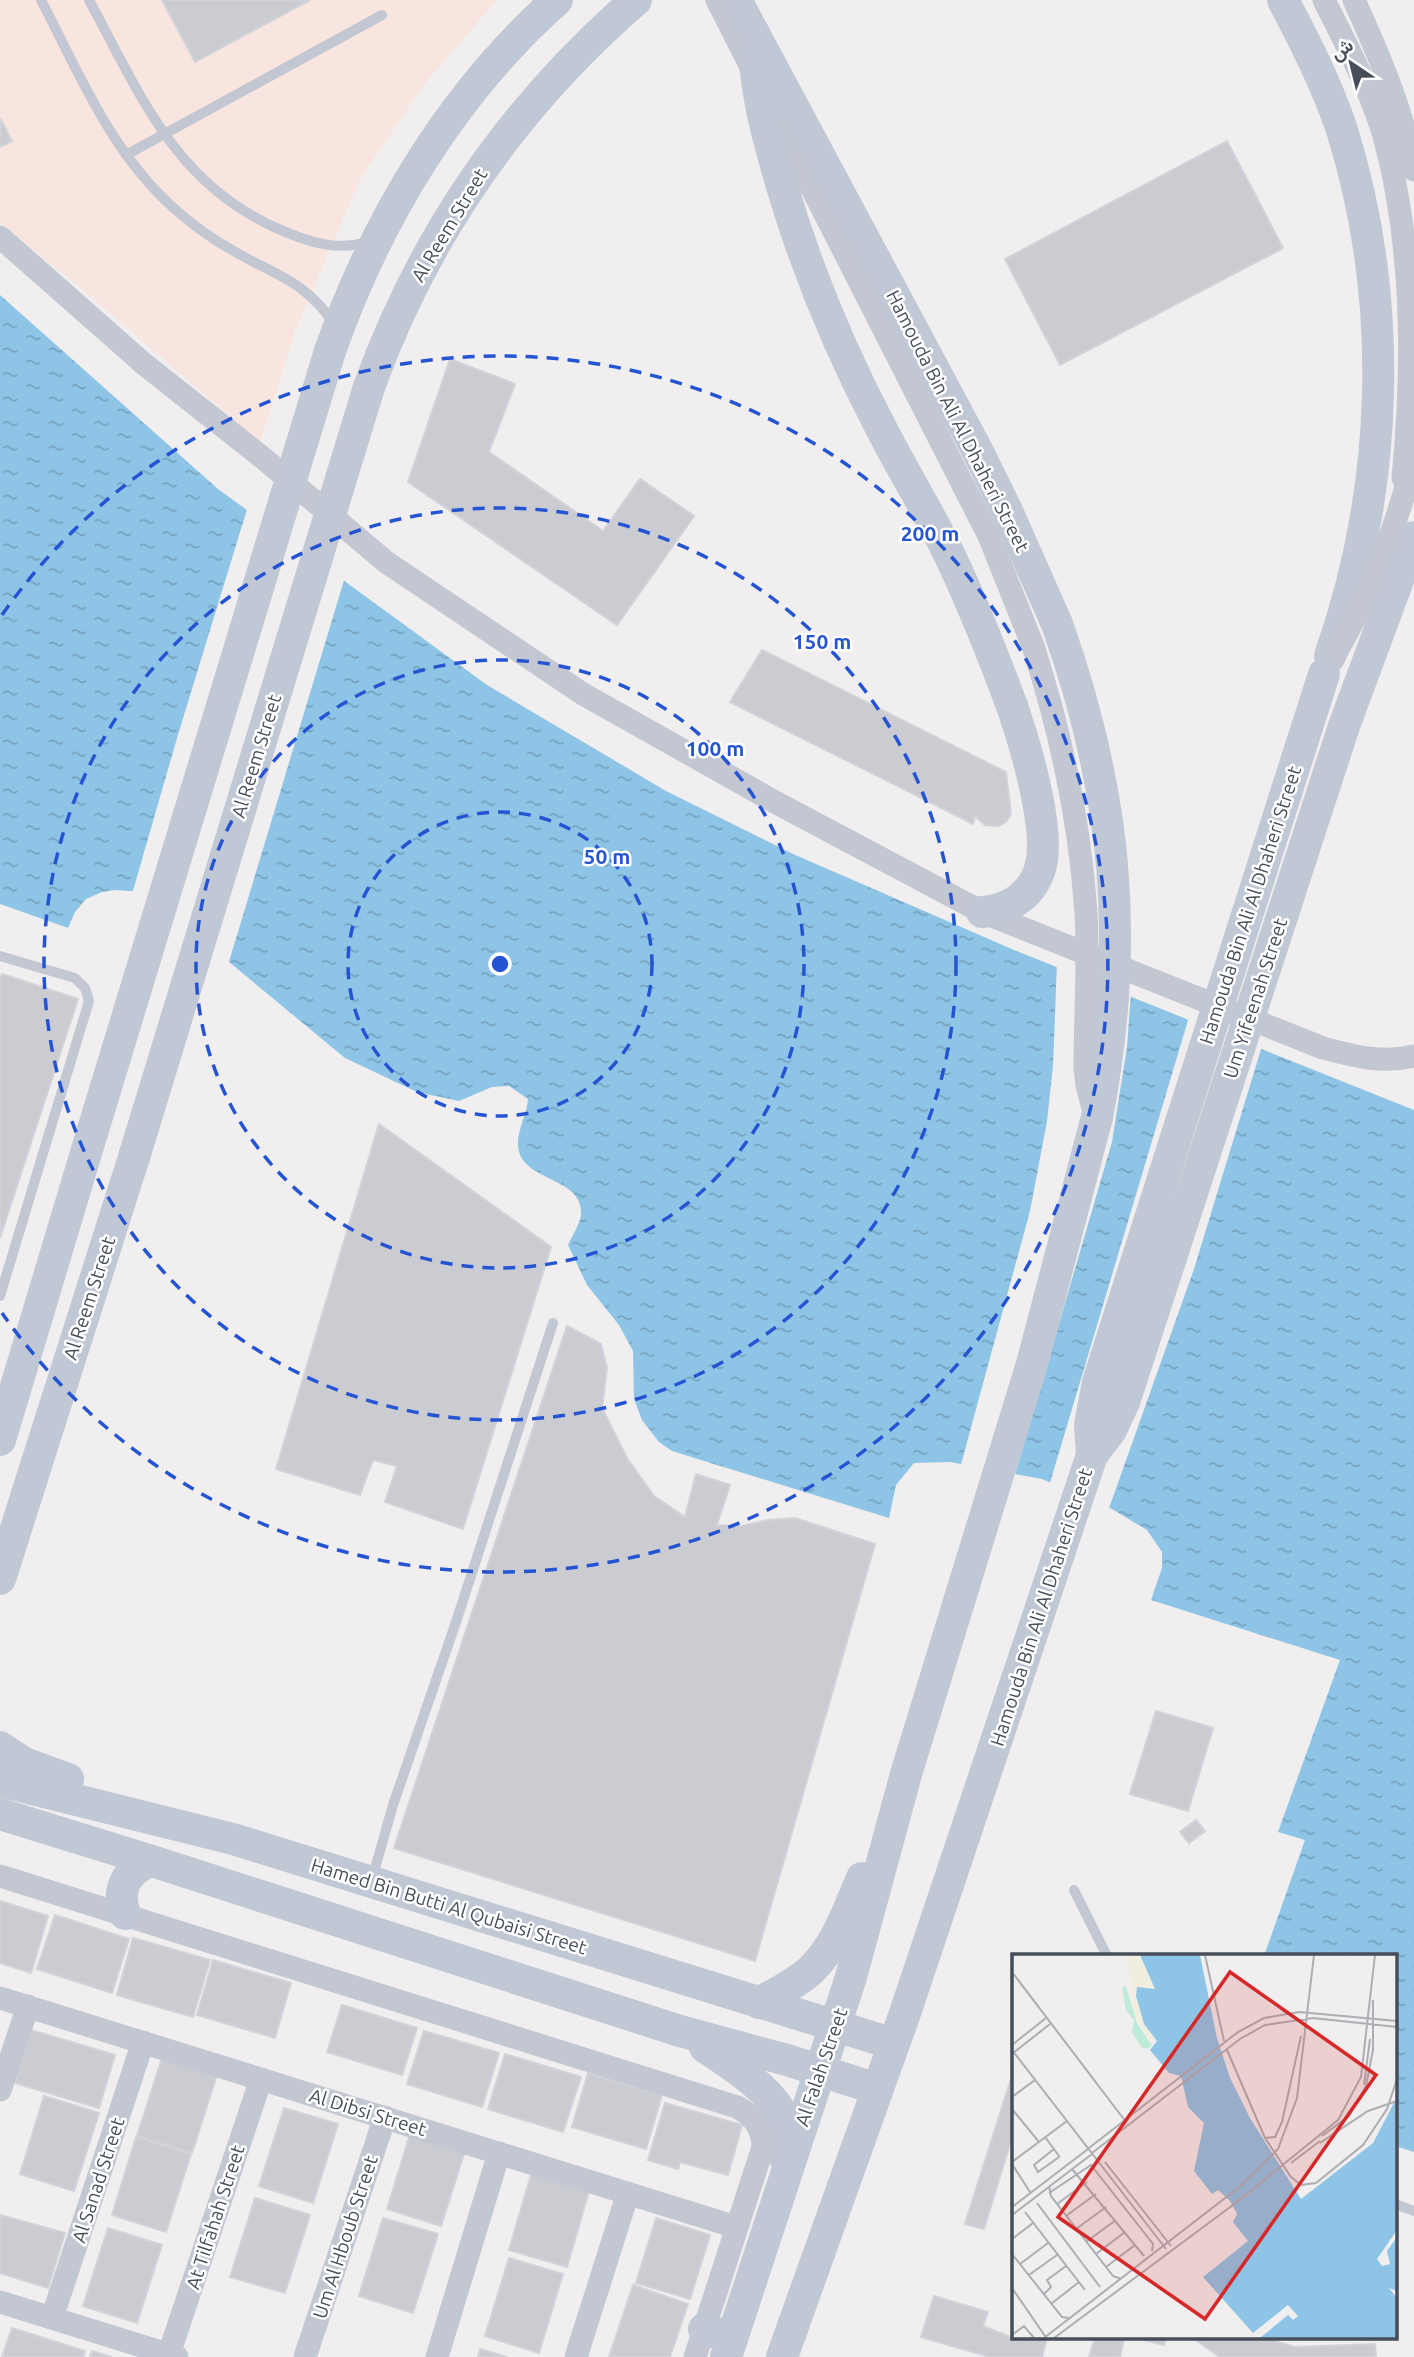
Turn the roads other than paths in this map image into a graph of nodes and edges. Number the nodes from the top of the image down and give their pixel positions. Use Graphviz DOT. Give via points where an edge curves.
graph roads {
  1 [pos="41,0"];
  2 [pos="89,0"];
  3 [pos="557,0"];
  4 [pos="636,0"];
  5 [pos="1283,0"];
  6 [pos="1324,0"];
  7 [pos="1354,0"];
  8 [pos="733,8"];
  9 [pos="382,15"];
  10 [pos="164,135"];
  11 [pos="126,155"];
  12 [pos="1414,170"];
  13 [pos="0,237"];
  14 [pos="378,239"];
  15 [pos="338,329"];
  16 [pos="1414,456"];
  17 [pos="1414,537"];
  18 [pos="1324,674"];
  19 [pos="982,912"];
  20 [pos="0,956"];
  21 [pos="1240,1016"];
  22 [pos="1414,1056"];
  23 [pos="1097,1117"];
  24 [pos="0,1296"];
  25 [pos="39,1316"];
  26 [pos="553,1323"];
  27 [pos="0,1367"];
  28 [pos="0,1438"];
  29 [pos="41,1449"];
  30 [pos="1092,1455"];
  31 [pos="0,1579"];
  32 [pos="0,1747"];
  33 [pos="906,1774"];
  34 [pos="0,1781"];
  35 [pos="0,1814"];
  36 [pos="51,1831"];
  37 [pos="0,1836"];
  38 [pos="233,1839"];
  39 [pos="152,1861"];
  40 [pos="0,1876"];
  41 [pos="371,1882"];
  42 [pos="1074,1890"];
  43 [pos="125,1914"];
  44 [pos="1106,1954"];
  45 [pos="0,1998"];
  46 [pos="759,2003"];
  47 [pos="28,2006"];
  48 [pos="835,2025"];
  49 [pos="680,2031"];
  50 [pos="143,2042"];
  51 [pos="894,2044"];
  52 [pos="820,2071"];
  53 [pos="261,2079"];
  54 [pos="0,2090"];
  55 [pos="877,2090"];
  56 [pos="385,2118"];
  57 [pos="499,2153"];
  58 [pos="785,2174"];
  59 [pos="628,2193"];
  60 [pos="1396,2204"];
  61 [pos="1414,2211"];
  62 [pos="736,2227"];
  63 [pos="0,2302"];
  64 [pos="52,2318"];
  65 [pos="714,2345"];
  66 [pos="173,2356"];
  67 [pos="305,2357"];
  68 [pos="437,2357"];
  69 [pos="576,2357"];
  70 [pos="782,2357"];
  1 -- 11 [label="lane"];
  2 -- 10 [label="lane"];
  3 -- 14 [label="main road" via="500,58 455,114"];
  4 -- 29 [label="main road, Al Reem Street, bridge" via="567,65 498,145 440,232 393,325 369,387"];
  5 -- 18 [label="main road, Hamouda Bin Ali Al Dhaheri Street, bridge" via="1324,85 1355,175 1372,262 1378,341 1377,423 1368,508 1350,592"];
  6 -- 21 [label="street, Hamouda Bin Ali Al Dhaheri Street" via="1368,94 1395,176 1409,261 1414,353 1408,451 1377,594"];
  7 -- 12 [label="street" via="1389,82"];
  8 -- 19 [label="main road, bridge" via="787,204 818,293 857,382 973,606 1012,706 1034,788 1041,864 1024,896 1004,908"];
  8 -- 23 [label="street, Hamouda Bin Ali Al Dhaheri Street, bridge" via="989,536 1033,646 1060,740 1078,837 1087,948 1085,1069"];
  8 -- 23 [label="main road, Hamouda Bin Ali Al Dhaheri Street, bridge" via="977,450 1072,667 1096,754 1115,881 1112,1020"];
  9 -- 10 [label="lane"];
  10 -- 11 [label="lane"];
  10 -- 14 [label="lane" via="222,196 278,229 329,246"];
  11 -- 15 [label="lane" via="149,184 203,232 295,282"];
  13 -- 19 [label="street" via="144,363 386,562 583,694"];
  14 -- 15 [label="main road"];
  15 -- 25 [label="main road, bridge"];
  16 -- 18 [label="street, bridge" via="1382,561"];
  17 -- 30 [label="main road, Um Yifeenah Street, bridge" via="1344,726 1124,1402"];
  18 -- 30 [label="main road, Hamouda Bin Ali Al Dhaheri Street, bridge" via="1098,1382 1091,1418"];
  19 -- 21 [label="street"];
  20 -- 24 [label="lane" via="75,978 85,988 89,1002"];
  21 -- 22 [label="street" via="1354,1056 1397,1061"];
  23 -- 33 [label="main road, Hamouda Bin Ali Al Dhaheri Street" via="1032,1364"];
  25 -- 27 [label="main road"];
  25 -- 28 [label="main road"];
  26 -- 41 [label="lane"];
  28 -- 29 [label="main road"];
  29 -- 31 [label="main road, Al Reem Street"];
  30 -- 51 [label="main road, Hamouda Bin Ali Al Dhaheri Street"];
  32 -- 38 [label="main road" via="24,1763"];
  33 -- 46 [label="main road" via="835,1940 810,1971"];
  33 -- 48 [label="main road, Al Falah Street"];
  34 -- 38 [label="main road, Hamed Bin Butti Al Qubaisi Street"];
  35 -- 36 [label="main road"];
  36 -- 37 [label="main road" via="33,1838"];
  36 -- 39 [label="main road"];
  38 -- 41 [label="main road, Hamed Bin Butti Al Qubaisi Street"];
  39 -- 43 [label="main road" via="127,1877 121,1895"];
  39 -- 49 [label="main road"];
  40 -- 43 [label="street"];
  41 -- 46 [label="main road, Hamed Bin Butti Al Qubaisi Street"];
  42 -- 44 [label="lane"];
  43 -- 62 [label="street" via="737,2107 756,2122 763,2134 763,2147"];
  45 -- 47 [label="street, Al Dibsi Street"];
  46 -- 48 [label="main road, Hamed Bin Butti Al Qubaisi Street"];
  47 -- 50 [label="street, Al Dibsi Street"];
  47 -- 54 [label="street"];
  48 -- 51 [label="main road, Hamed Bin Butti Al Qubaisi Street"];
  48 -- 52 [label="main road, Al Falah Street"];
  49 -- 52 [label="main road"];
  49 -- 58 [label="main road" via="750,2077 777,2108 784,2120"];
  50 -- 53 [label="street, Al Dibsi Street"];
  50 -- 64 [label="street, Al Sanad Street"];
  51 -- 55 [label="main road"];
  52 -- 55 [label="main road"];
  52 -- 58 [label="main road, Al Falah Street"];
  53 -- 56 [label="street, Al Dibsi Street"];
  53 -- 66 [label="street, At Tilfahah Street"];
  55 -- 70 [label="main road"];
  56 -- 57 [label="street, Al Dibsi Street"];
  56 -- 67 [label="street, Um Al Hboub Street"];
  57 -- 59 [label="street, Al Dibsi Street"];
  57 -- 68 [label="street"];
  58 -- 65 [label="main road, Al Falah Street"];
  59 -- 62 [label="street, Al Dibsi Street"];
  59 -- 69 [label="street"];
  60 -- 61 [label="lane"];
  62 -- 65 [label="street"];
  63 -- 64 [label="street"];
  64 -- 66 [label="street"];
}
